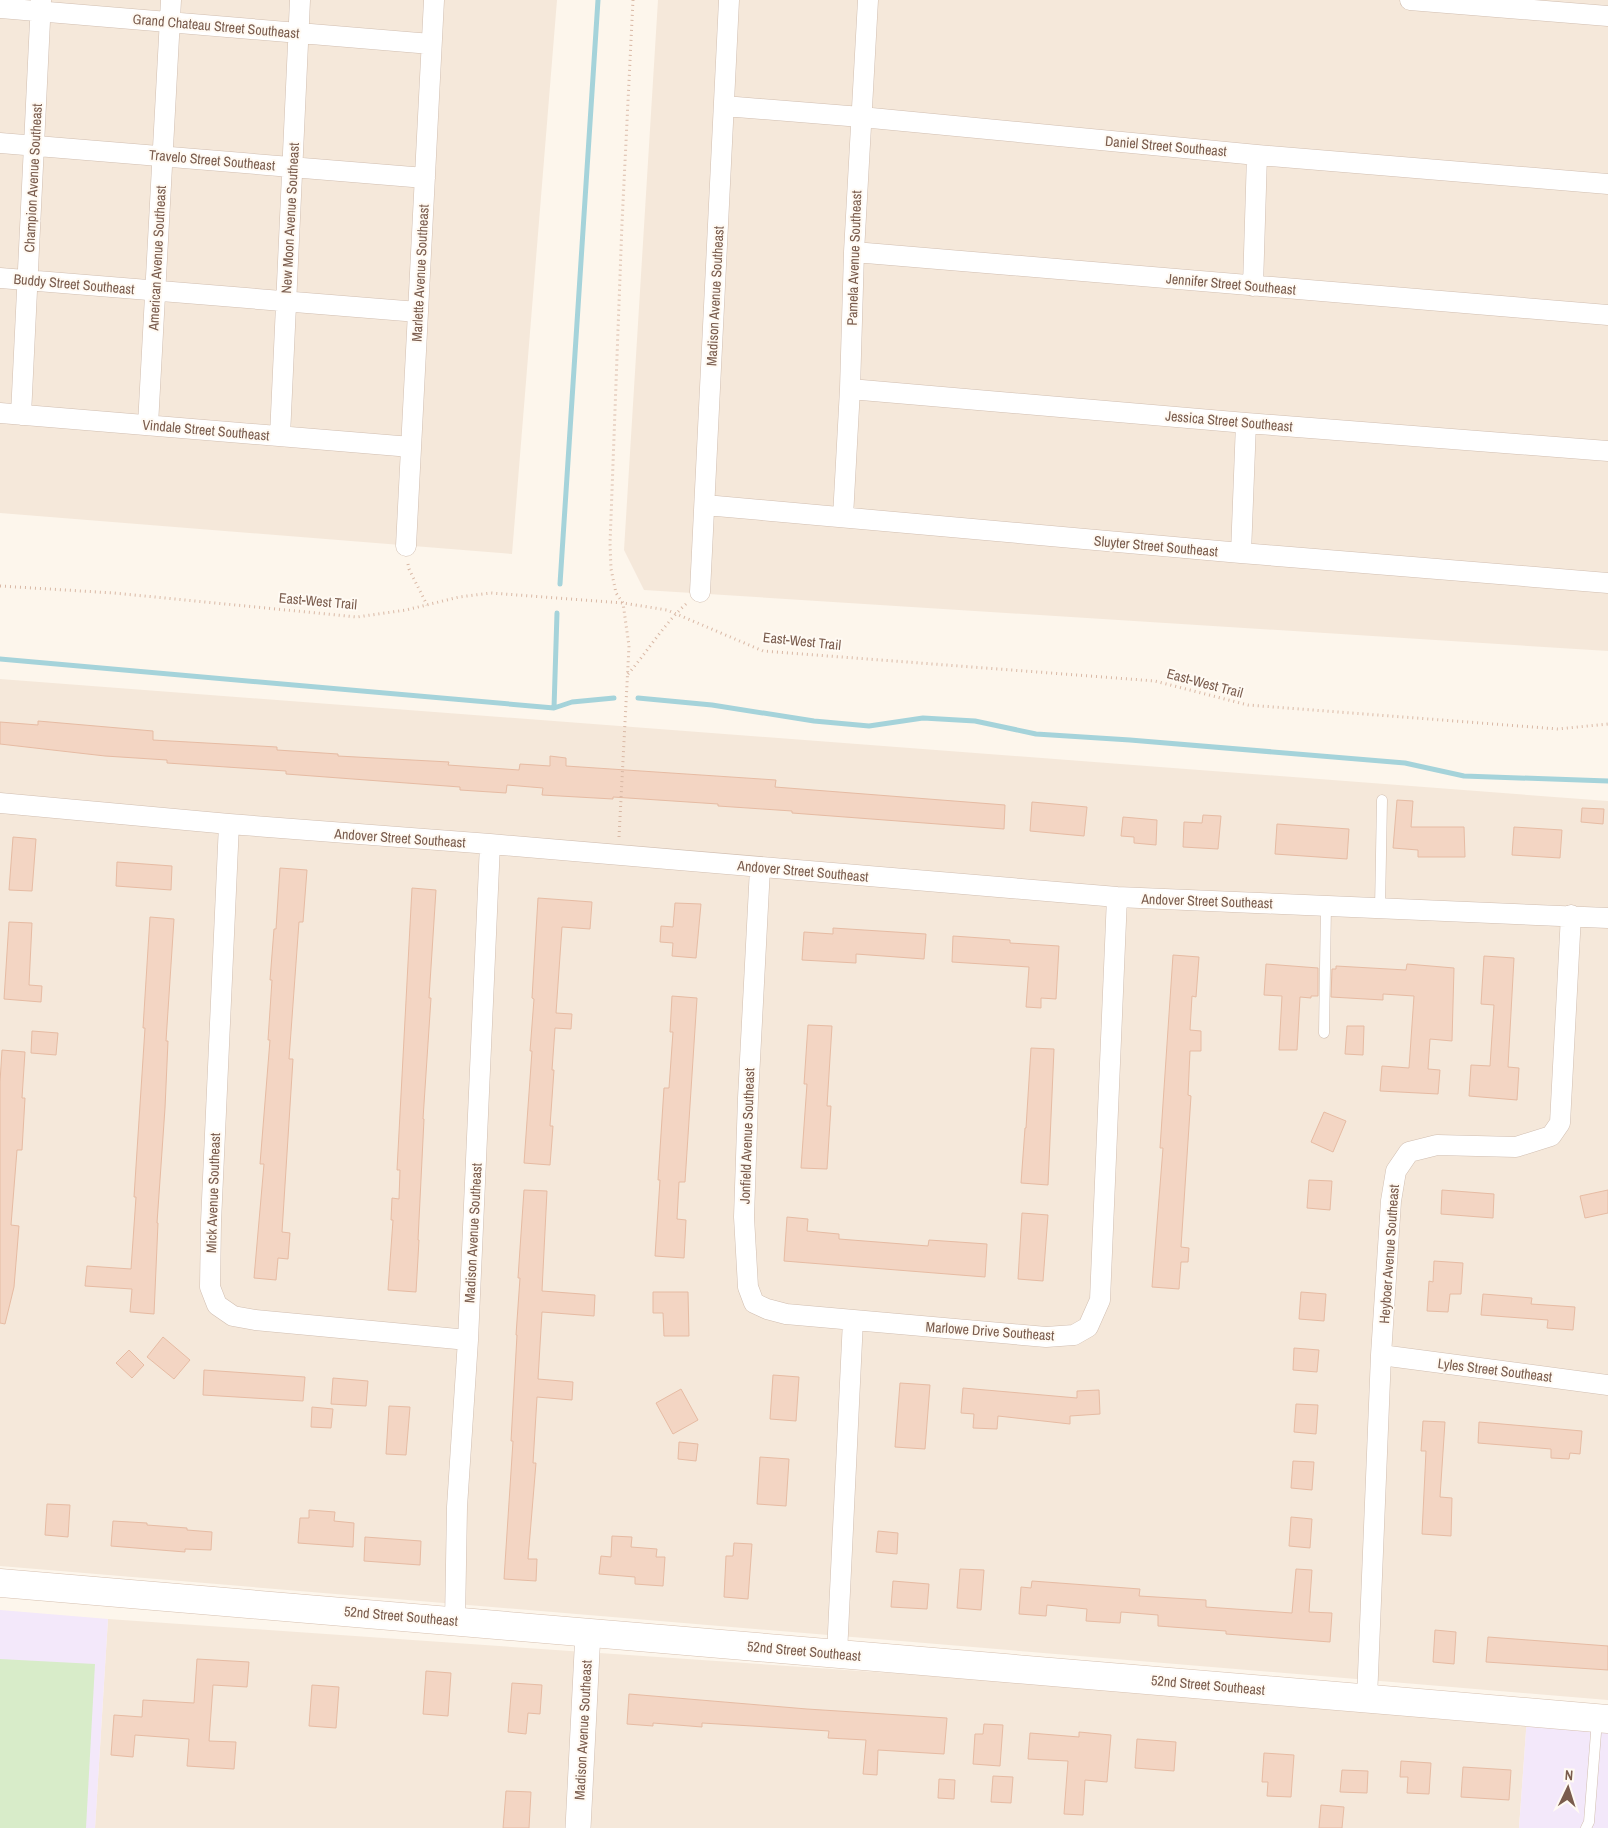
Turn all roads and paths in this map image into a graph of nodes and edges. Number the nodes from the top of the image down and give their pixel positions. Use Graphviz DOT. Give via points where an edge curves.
graph roads {
  1 [pos="171,0"];
  2 [pos="300,0"];
  3 [pos="434,0"];
  4 [pos="633,0"];
  5 [pos="729,0"];
  6 [pos="868,0"];
  7 [pos="1410,0"];
  8 [pos="41,6"];
  9 [pos="0,8"];
  10 [pos="1608,16"];
  11 [pos="170,22"];
  12 [pos="298,33"];
  13 [pos="431,44"];
  14 [pos="724,106"];
  15 [pos="861,117"];
  16 [pos="0,143"];
  17 [pos="34,146"];
  18 [pos="1257,155"];
  19 [pos="162,156"];
  20 [pos="292,167"];
  21 [pos="425,178"];
  22 [pos="1608,184"];
  23 [pos="854,252"];
  24 [pos="0,278"];
  25 [pos="28,280"];
  26 [pos="1253,286"];
  27 [pos="155,291"];
  28 [pos="286,301"];
  29 [pos="418,312"];
  30 [pos="1608,315"];
  31 [pos="850,388"];
  32 [pos="0,413"];
  33 [pos="21,415"];
  34 [pos="1246,422"];
  35 [pos="148,425"];
  36 [pos="280,436"];
  37 [pos="412,447"];
  38 [pos="1608,451"];
  39 [pos="705,505"];
  40 [pos="843,517"];
  41 [pos="406,546"];
  42 [pos="1241,553"];
  43 [pos="1608,583"];
  44 [pos="0,586"];
  45 [pos="700,592"];
  46 [pos="623,603"];
  47 [pos="427,605"];
  48 [pos="676,614"];
  49 [pos="627,674"];
  50 [pos="1608,724"];
  51 [pos="1382,800"];
  52 [pos="0,803"];
  53 [pos="229,824"];
  54 [pos="490,844"];
  55 [pos="618,856"];
  56 [pos="760,868"];
  57 [pos="1118,897"];
  58 [pos="1326,905"];
  59 [pos="1380,908"];
  60 [pos="1571,915"];
  61 [pos="1608,918"];
  62 [pos="1324,1033"];
  63 [pos="853,1320"];
  64 [pos="468,1340"];
  65 [pos="1382,1355"];
  66 [pos="1608,1385"];
  67 [pos="0,1583"];
  68 [pos="456,1621"];
  69 [pos="588,1632"];
  70 [pos="836,1654"];
  71 [pos="1367,1699"];
  72 [pos="1602,1718"];
  73 [pos="578,1828"];
  74 [pos="1586,1828"];
  1 -- 11 [label="street, American Avenue Southeast"];
  2 -- 12 [label="street, New Moon Avenue Southeast"];
  3 -- 13 [label="street, Marlette Avenue Southeast"];
  4 -- 46 [label="path" via="610,544 616,593"];
  5 -- 14 [label="street, Madison Avenue Southeast"];
  6 -- 15 [label="street, Pamela Avenue Southeast"];
  7 -- 10 [label="street"];
  8 -- 9 [label="street, Grand Chateau Street Southeast"];
  8 -- 11 [label="street, Grand Chateau Street Southeast"];
  8 -- 17 [label="street, Champion Avenue Southeast"];
  11 -- 12 [label="street, Grand Chateau Street Southeast"];
  11 -- 19 [label="street, American Avenue Southeast"];
  12 -- 13 [label="street, Grand Chateau Street Southeast"];
  12 -- 20 [label="street, New Moon Avenue Southeast"];
  13 -- 21 [label="street, Marlette Avenue Southeast"];
  14 -- 15 [label="street, Daniel Street Southeast"];
  14 -- 39 [label="street, Madison Avenue Southeast"];
  15 -- 18 [label="street, Daniel Street Southeast"];
  15 -- 23 [label="street, Pamela Avenue Southeast"];
  16 -- 17 [label="street, Travelo Street Southeast"];
  17 -- 19 [label="street, Travelo Street Southeast"];
  17 -- 25 [label="street, Champion Avenue Southeast"];
  18 -- 22 [label="street, Daniel Street Southeast"];
  18 -- 26 [label="street"];
  19 -- 20 [label="street, Travelo Street Southeast"];
  19 -- 27 [label="street, American Avenue Southeast"];
  20 -- 21 [label="street, Travelo Street Southeast"];
  20 -- 28 [label="street, New Moon Avenue Southeast"];
  21 -- 29 [label="street, Marlette Avenue Southeast"];
  23 -- 26 [label="street, Jennifer Street Southeast"];
  23 -- 31 [label="street, Pamela Avenue Southeast"];
  24 -- 25 [label="street, Buddy Street Southeast"];
  25 -- 27 [label="street, Buddy Street Southeast"];
  25 -- 33 [label="street, Champion Avenue Southeast"];
  26 -- 30 [label="street, Jennifer Street Southeast"];
  27 -- 28 [label="street, Buddy Street Southeast"];
  27 -- 35 [label="street, American Avenue Southeast"];
  28 -- 29 [label="street, Buddy Street Southeast"];
  28 -- 36 [label="street, New Moon Avenue Southeast"];
  29 -- 37 [label="street, Marlette Avenue Southeast"];
  31 -- 34 [label="street, Jessica Street Southeast"];
  31 -- 40 [label="street, Pamela Avenue Southeast"];
  32 -- 33 [label="street, Vindale Street Southeast"];
  33 -- 35 [label="street, Vindale Street Southeast"];
  34 -- 38 [label="street, Jessica Street Southeast"];
  34 -- 42 [label="street"];
  35 -- 36 [label="street, Vindale Street Southeast"];
  36 -- 37 [label="street, Vindale Street Southeast"];
  37 -- 41 [label="street, Marlette Avenue Southeast"];
  39 -- 40 [label="street, Sluyter Street Southeast"];
  39 -- 45 [label="street, Madison Avenue Southeast"];
  40 -- 42 [label="street, Sluyter Street Southeast"];
  41 -- 47 [label="path" via="409,569"];
  42 -- 43 [label="street, Sluyter Street Southeast"];
  44 -- 47 [label="path, East-West Trail" via="114,593 357,617"];
  45 -- 48 [label="path"];
  46 -- 47 [label="path, East-West Trail" via="491,593"];
  46 -- 48 [label="path, East-West Trail"];
  46 -- 49 [label="path" via="629,646"];
  48 -- 49 [label="path"];
  48 -- 50 [label="path, East-West Trail" via="763,651 1155,681 1248,705 1558,730"];
  49 -- 55 [label="path"];
  51 -- 59 [label="lane"];
  52 -- 53 [label="street, Andover Street Southeast"];
  53 -- 54 [label="street, Andover Street Southeast"];
  53 -- 64 [label="street, Mick Avenue Southeast" via="211,1222 210,1287 217,1305 233,1316 255,1320"];
  54 -- 55 [label="street, Andover Street Southeast"];
  54 -- 64 [label="street, Madison Avenue Southeast"];
  55 -- 56 [label="street, Andover Street Southeast"];
  56 -- 57 [label="street, Andover Street Southeast"];
  56 -- 63 [label="street, Jonfield Avenue Southeast" via="744,1217 748,1287 754,1303 767,1310"];
  57 -- 58 [label="street, Andover Street Southeast"];
  57 -- 63 [label="street, Marlowe Drive Southeast" via="1100,1300 1088,1327 1074,1335 1046,1337"];
  58 -- 59 [label="street, Andover Street Southeast"];
  58 -- 62 [label="lane"];
  59 -- 60 [label="street, Andover Street Southeast"];
  60 -- 61 [label="street, Andover Street Southeast"];
  60 -- 65 [label="street, Heyboer Avenue Southeast" via="1560,1123 1551,1136 1516,1147 1437,1145 1409,1152 1396,1171 1391,1201"];
  63 -- 70 [label="street"];
  64 -- 68 [label="street, Madison Avenue Southeast" via="457,1507"];
  65 -- 66 [label="street, Lyles Street Southeast"];
  65 -- 71 [label="street, Heyboer Avenue Southeast"];
  67 -- 68 [label="main road, 52nd Street Southeast"];
  68 -- 69 [label="main road, 52nd Street Southeast"];
  69 -- 70 [label="main road, 52nd Street Southeast"];
  69 -- 73 [label="street, Madison Avenue Southeast"];
  70 -- 71 [label="main road, 52nd Street Southeast"];
  71 -- 72 [label="main road, 52nd Street Southeast"];
  72 -- 74 [label="lane"];
}
